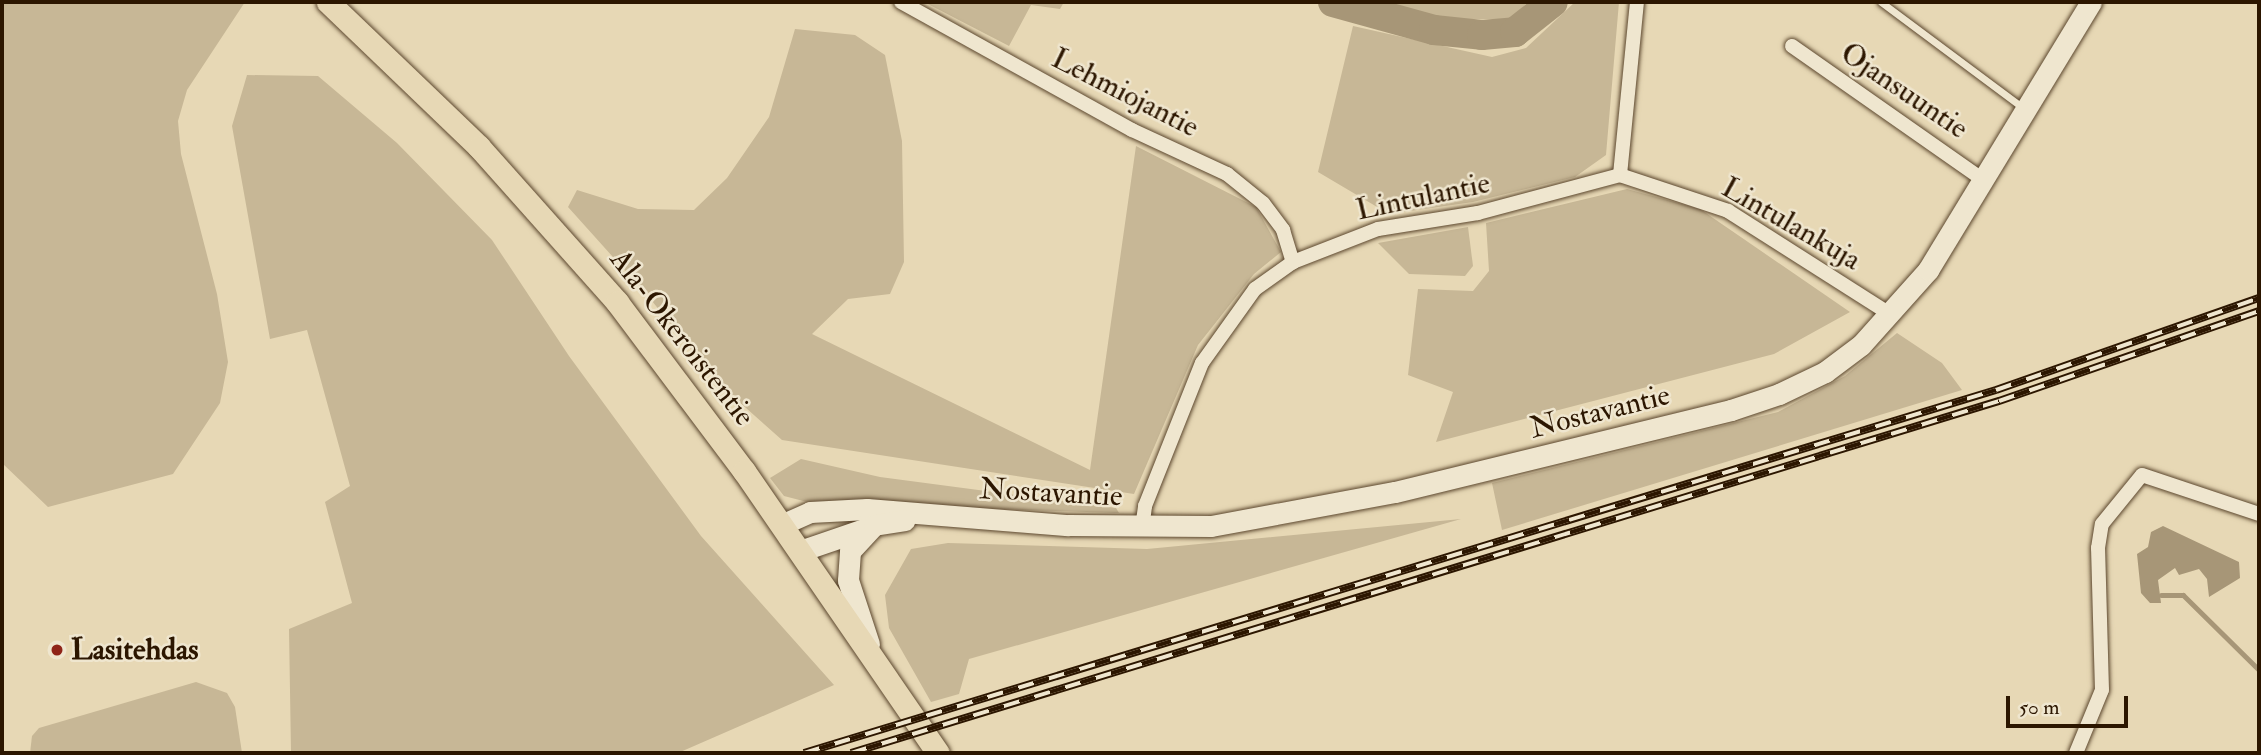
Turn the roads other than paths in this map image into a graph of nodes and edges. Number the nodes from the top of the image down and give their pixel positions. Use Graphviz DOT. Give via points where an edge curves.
graph roads {
  1 [pos="328,2"];
  2 [pos="901,2"];
  3 [pos="1637,2"];
  4 [pos="1881,2"];
  5 [pos="2091,2"];
  6 [pos="1792,46"];
  7 [pos="2025,110"];
  8 [pos="1620,175"];
  9 [pos="1984,181"];
  10 [pos="1293,262"];
  11 [pos="1891,315"];
  12 [pos="2259,514"];
  13 [pos="928,516"];
  14 [pos="781,525"];
  15 [pos="874,525"];
  16 [pos="1142,528"];
  17 [pos="800,551"];
  18 [pos="877,662"];
  19 [pos="938,753"];
  20 [pos="2076,753"];
  1 -- 14 [label="main road, Ala-Okeroistentie" via="445,112 571,247 668,367"];
  2 -- 10 [label="street, Lehmiojantie" via="1132,130 1227,174 1270,212 1283,230"];
  3 -- 8 [label="street"];
  4 -- 7 [label="lane"];
  5 -- 7 [label="street, Nostavantie"];
  6 -- 9 [label="street, Ojansuuntie"];
  7 -- 9 [label="street, Nostavantie"];
  8 -- 10 [label="street, Lintulantie" via="1478,214 1378,229"];
  8 -- 11 [label="street, Lintulankuja" via="1728,211"];
  9 -- 11 [label="street, Nostavantie" via="1928,270"];
  10 -- 16 [label="street, Lintulantie" via="1255,289 1202,363 1145,506"];
  11 -- 16 [label="street, Nostavantie" via="1825,372 1731,410 1279,516 1211,526"];
  12 -- 20 [label="street" via="2142,475 2102,524 2098,548 2102,690"];
  13 -- 14 [label="street, Nostavantie" via="867,509 810,512"];
  13 -- 15 [label="street, Nostavantie"];
  13 -- 16 [label="street, Nostavantie"];
  14 -- 17 [label="main road, Ala-Okeroistentie"];
  15 -- 17 [label="street, Nostavantie"];
  15 -- 18 [label="street" via="850,551 848,580"];
  17 -- 18 [label="main road, Ala-Okeroistentie"];
  18 -- 19 [label="main road, Ala-Okeroistentie"];
}
